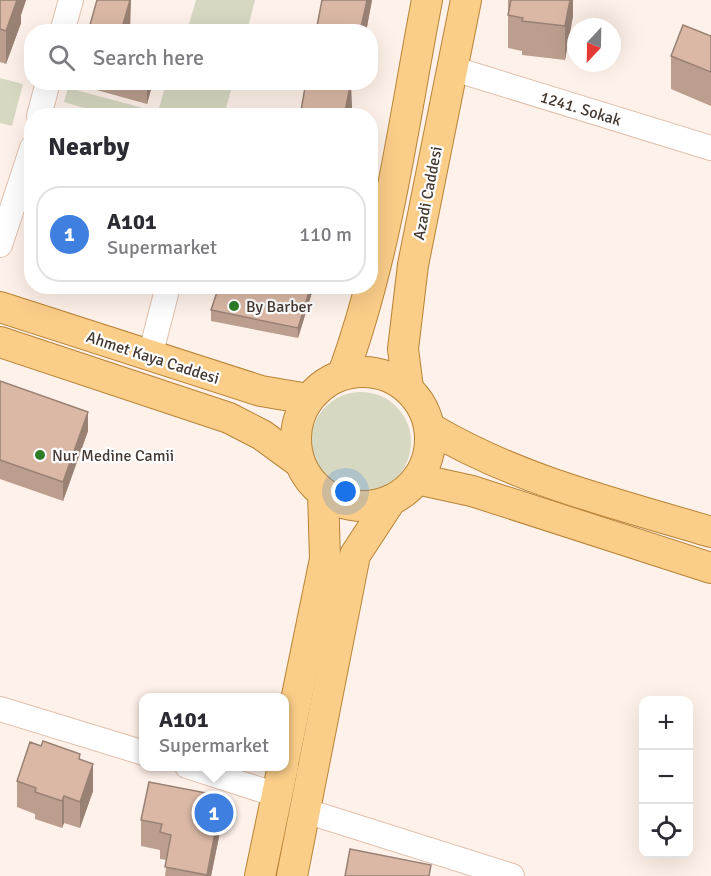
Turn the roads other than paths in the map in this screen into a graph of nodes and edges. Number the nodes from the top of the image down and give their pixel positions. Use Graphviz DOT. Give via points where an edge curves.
graph roads {
  1 [pos="71,0"];
  2 [pos="427,0"];
  3 [pos="466,0"];
  4 [pos="64,24"];
  5 [pos="451,68"];
  6 [pos="47,90"];
  7 [pos="44,108"];
  8 [pos="711,148"];
  9 [pos="24,172"];
  10 [pos="378,218"];
  11 [pos="0,245"];
  12 [pos="166,294"];
  13 [pos="366,294"];
  14 [pos="0,307"];
  15 [pos="0,342"];
  16 [pos="150,356"];
  17 [pos="343,374"];
  18 [pos="408,388"];
  19 [pos="308,399"];
  20 [pos="430,428"];
  21 [pos="299,462"];
  22 [pos="417,479"];
  23 [pos="323,493"];
  24 [pos="391,500"];
  25 [pos="711,532"];
  26 [pos="711,568"];
  27 [pos="0,709"];
  28 [pos="289,739"];
  29 [pos="139,751"];
  30 [pos="218,771"];
  31 [pos="280,781"];
  32 [pos="306,811"];
  33 [pos="260,876"];
  34 [pos="292,876"];
  35 [pos="512,876"];
  1 -- 4 [label="street"];
  2 -- 10 [label="main road"];
  3 -- 5 [label="main road, Azadi Caddesi"];
  5 -- 8 [label="street, 1241. Sokak"];
  5 -- 18 [label="main road, Azadi Caddesi" via="413,265 403,349"];
  6 -- 7 [label="street"];
  9 -- 11 [label="street"];
  12 -- 16 [label="street"];
  13 -- 17 [label="main road" via="362,324"];
  14 -- 16 [label="main road, Ahmet Kaya Caddesi"];
  15 -- 21 [label="main road" via="229,418 262,435"];
  16 -- 19 [label="main road, Ahmet Kaya Caddesi" via="261,391"];
  17 -- 18 [label="main road" via="366,371 388,376"];
  17 -- 19 [label="main road" via="323,383"];
  18 -- 20 [label="main road" via="422,406"];
  19 -- 21 [label="main road" via="298,418 295,440"];
  20 -- 22 [label="main road" via="430,446"];
  20 -- 25 [label="main road" via="471,453 538,479"];
  21 -- 23 [label="main road"];
  22 -- 24 [label="main road"];
  22 -- 26 [label="main road" via="472,491"];
  23 -- 24 [label="main road" via="356,506"];
  23 -- 28 [label="main road" via="325,559"];
  24 -- 32 [label="main road" via="355,555"];
  27 -- 29 [label="street"];
  30 -- 31 [label="street"];
  31 -- 33 [label="main road"];
  32 -- 34 [label="main road"];
  32 -- 35 [label="street"];
}
